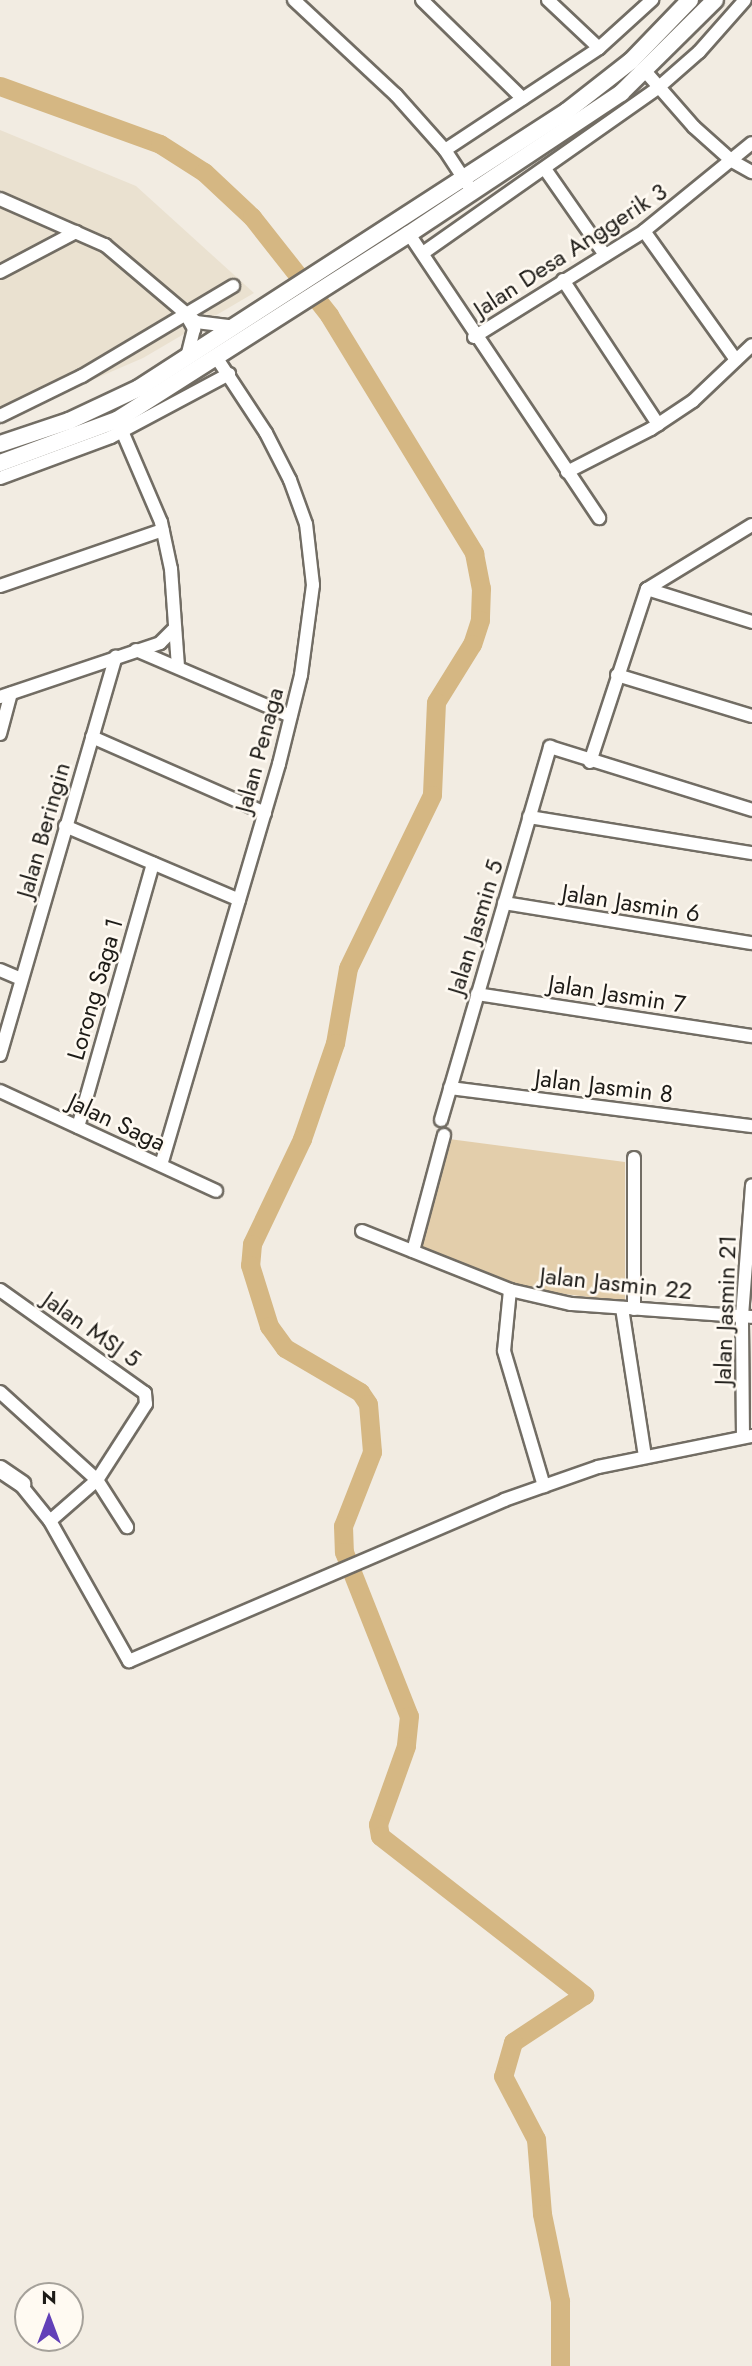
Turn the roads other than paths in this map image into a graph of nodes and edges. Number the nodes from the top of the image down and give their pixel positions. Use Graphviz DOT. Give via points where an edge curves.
graph roads {
  1 [pos="294,0"];
  2 [pos="422,0"];
  3 [pos="548,0"];
  4 [pos="652,0"];
  5 [pos="690,0"];
  6 [pos="715,0"];
  7 [pos="745,0"];
  8 [pos="599,48"];
  9 [pos="645,71"];
  10 [pos="659,86"];
  11 [pos="523,99"];
  12 [pos="752,143"];
  13 [pos="445,150"];
  14 [pos="732,162"];
  15 [pos="545,169"];
  16 [pos="752,172"];
  17 [pos="465,177"];
  18 [pos="472,192"];
  19 [pos="0,199"];
  20 [pos="644,231"];
  21 [pos="76,232"];
  22 [pos="409,234"];
  23 [pos="423,253"];
  24 [pos="604,255"];
  25 [pos="318,270"];
  26 [pos="0,272"];
  27 [pos="563,280"];
  28 [pos="233,286"];
  29 [pos="290,298"];
  30 [pos="185,315"];
  31 [pos="230,326"];
  32 [pos="474,337"];
  33 [pos="752,345"];
  34 [pos="188,353"];
  35 [pos="216,357"];
  36 [pos="736,360"];
  37 [pos="229,374"];
  38 [pos="0,416"];
  39 [pos="657,424"];
  40 [pos="122,431"];
  41 [pos="0,443"];
  42 [pos="4,462"];
  43 [pos="567,472"];
  44 [pos="0,478"];
  45 [pos="599,519"];
  46 [pos="752,525"];
  47 [pos="163,530"];
  48 [pos="0,586"];
  49 [pos="647,589"];
  50 [pos="752,622"];
  51 [pos="173,630"];
  52 [pos="136,650"];
  53 [pos="116,657"];
  54 [pos="178,667"];
  55 [pos="617,675"];
  56 [pos="5,695"];
  57 [pos="291,716"];
  58 [pos="752,716"];
  59 [pos="0,734"];
  60 [pos="92,737"];
  61 [pos="590,762"];
  62 [pos="752,810"];
  63 [pos="265,813"];
  64 [pos="529,817"];
  65 [pos="65,826"];
  66 [pos="752,853"];
  67 [pos="153,863"];
  68 [pos="239,900"];
  69 [pos="504,903"];
  70 [pos="752,943"];
  71 [pos="0,970"];
  72 [pos="21,979"];
  73 [pos="477,994"];
  74 [pos="752,1036"];
  75 [pos="0,1055"];
  76 [pos="450,1088"];
  77 [pos="0,1091"];
  78 [pos="441,1119"];
  79 [pos="752,1126"];
  80 [pos="78,1127"];
  81 [pos="444,1135"];
  82 [pos="634,1158"];
  83 [pos="161,1165"];
  84 [pos="752,1185"];
  85 [pos="216,1191"];
  86 [pos="362,1231"];
  87 [pos="413,1251"];
  88 [pos="0,1290"];
  89 [pos="510,1290"];
  90 [pos="628,1308"];
  91 [pos="747,1317"];
  92 [pos="0,1392"];
  93 [pos="747,1436"];
  94 [pos="645,1457"];
  95 [pos="0,1467"];
  96 [pos="97,1480"];
  97 [pos="22,1485"];
  98 [pos="544,1486"];
  99 [pos="50,1521"];
  100 [pos="127,1527"];
  1 -- 13 [label="street" via="396,95"];
  2 -- 11 [label="street"];
  3 -- 8 [label="street"];
  4 -- 8 [label="street"];
  5 -- 17 [label="street" via="604,84"];
  6 -- 9 [label="street"];
  7 -- 10 [label="street" via="699,51"];
  8 -- 11 [label="street"];
  9 -- 10 [label="street"];
  9 -- 18 [label="street" via="597,109"];
  10 -- 14 [label="street"];
  10 -- 15 [label="street"];
  11 -- 13 [label="street"];
  12 -- 14 [label="street, Jalan Desa Anggerik 3"];
  13 -- 17 [label="street"];
  14 -- 16 [label="street"];
  14 -- 20 [label="street, Jalan Desa Anggerik 3"];
  15 -- 23 [label="street"];
  15 -- 24 [label="street"];
  17 -- 18 [label="street"];
  17 -- 25 [label="street"];
  18 -- 22 [label="street"];
  19 -- 21 [label="street"];
  20 -- 24 [label="street, Jalan Desa Anggerik 3"];
  20 -- 36 [label="street"];
  21 -- 26 [label="street"];
  21 -- 30 [label="street" via="105,245"];
  22 -- 23 [label="street"];
  22 -- 25 [label="street" via="395,230"];
  22 -- 29 [label="street" via="331,282"];
  23 -- 32 [label="street"];
  24 -- 27 [label="street, Jalan Desa Anggerik 3"];
  25 -- 29 [label="street"];
  27 -- 32 [label="street, Jalan Desa Anggerik 3"];
  27 -- 39 [label="street"];
  28 -- 30 [label="street"];
  29 -- 31 [label="street"];
  29 -- 35 [label="street"];
  30 -- 31 [label="street" via="203,325"];
  30 -- 34 [label="street" via="194,329"];
  30 -- 38 [label="street" via="82,376"];
  31 -- 34 [label="street"];
  32 -- 43 [label="street"];
  33 -- 36 [label="street"];
  34 -- 41 [label="street" via="104,406"];
  35 -- 37 [label="street, Jalan Penaga"];
  35 -- 42 [label="street" via="117,419"];
  36 -- 39 [label="street" via="693,401"];
  37 -- 40 [label="street"];
  37 -- 57 [label="street, Jalan Penaga" via="290,480 311,554 309,626"];
  39 -- 43 [label="street"];
  40 -- 44 [label="street"];
  40 -- 47 [label="street"];
  41 -- 42 [label="street"];
  43 -- 45 [label="street"];
  46 -- 49 [label="street"];
  47 -- 48 [label="street"];
  47 -- 51 [label="street" via="171,569"];
  49 -- 50 [label="street"];
  49 -- 55 [label="street"];
  51 -- 52 [label="street" via="160,643"];
  51 -- 54 [label="street"];
  52 -- 53 [label="street"];
  52 -- 54 [label="street"];
  53 -- 56 [label="street"];
  53 -- 60 [label="street, Jalan Beringin"];
  54 -- 57 [label="street"];
  55 -- 58 [label="street"];
  55 -- 61 [label="street"];
  56 -- 59 [label="street"];
  57 -- 63 [label="street, Jalan Penaga"];
  60 -- 63 [label="street"];
  60 -- 65 [label="street, Jalan Beringin"];
  61 -- 62 [label="street"];
  61 -- 64 [label="street, Jalan Jasmin 5" via="550,747"];
  63 -- 68 [label="street, Jalan Penaga"];
  64 -- 66 [label="street"];
  64 -- 69 [label="street, Jalan Jasmin 5"];
  65 -- 67 [label="street"];
  65 -- 72 [label="street, Jalan Beringin"];
  67 -- 68 [label="street"];
  67 -- 80 [label="street, Lorong Saga 1"];
  68 -- 83 [label="street, Jalan Penaga"];
  69 -- 70 [label="street, Jalan Jasmin 6"];
  69 -- 73 [label="street, Jalan Jasmin 5"];
  71 -- 72 [label="street"];
  72 -- 75 [label="street, Jalan Beringin"];
  73 -- 74 [label="street, Jalan Jasmin 7"];
  73 -- 76 [label="street, Jalan Jasmin 5"];
  76 -- 78 [label="street, Jalan Jasmin 5"];
  76 -- 79 [label="street, Jalan Jasmin 8"];
  77 -- 80 [label="street, Jalan Saga"];
  80 -- 83 [label="street, Jalan Saga"];
  81 -- 87 [label="street"];
  82 -- 90 [label="street"];
  83 -- 85 [label="street, Jalan Saga"];
  84 -- 91 [label="street, Jalan Jasmin 21"];
  86 -- 87 [label="street, Jalan Jasmin 22"];
  87 -- 89 [label="street, Jalan Jasmin 22"];
  88 -- 96 [label="street, Jalan MSJ 5" via="145,1394 146,1404"];
  89 -- 90 [label="street, Jalan Jasmin 22" via="571,1304"];
  89 -- 98 [label="street" via="504,1351"];
  90 -- 91 [label="street, Jalan Jasmin 22"];
  90 -- 94 [label="street"];
  91 -- 93 [label="street, Jalan Jasmin 21"];
  92 -- 96 [label="street"];
  93 -- 94 [label="street"];
  94 -- 98 [label="street" via="598,1466"];
  95 -- 97 [label="street"];
  96 -- 99 [label="street, Jalan MSJ 5"];
  96 -- 100 [label="street"];
  97 -- 99 [label="street"];
  98 -- 99 [label="street" via="129,1661"];
}
